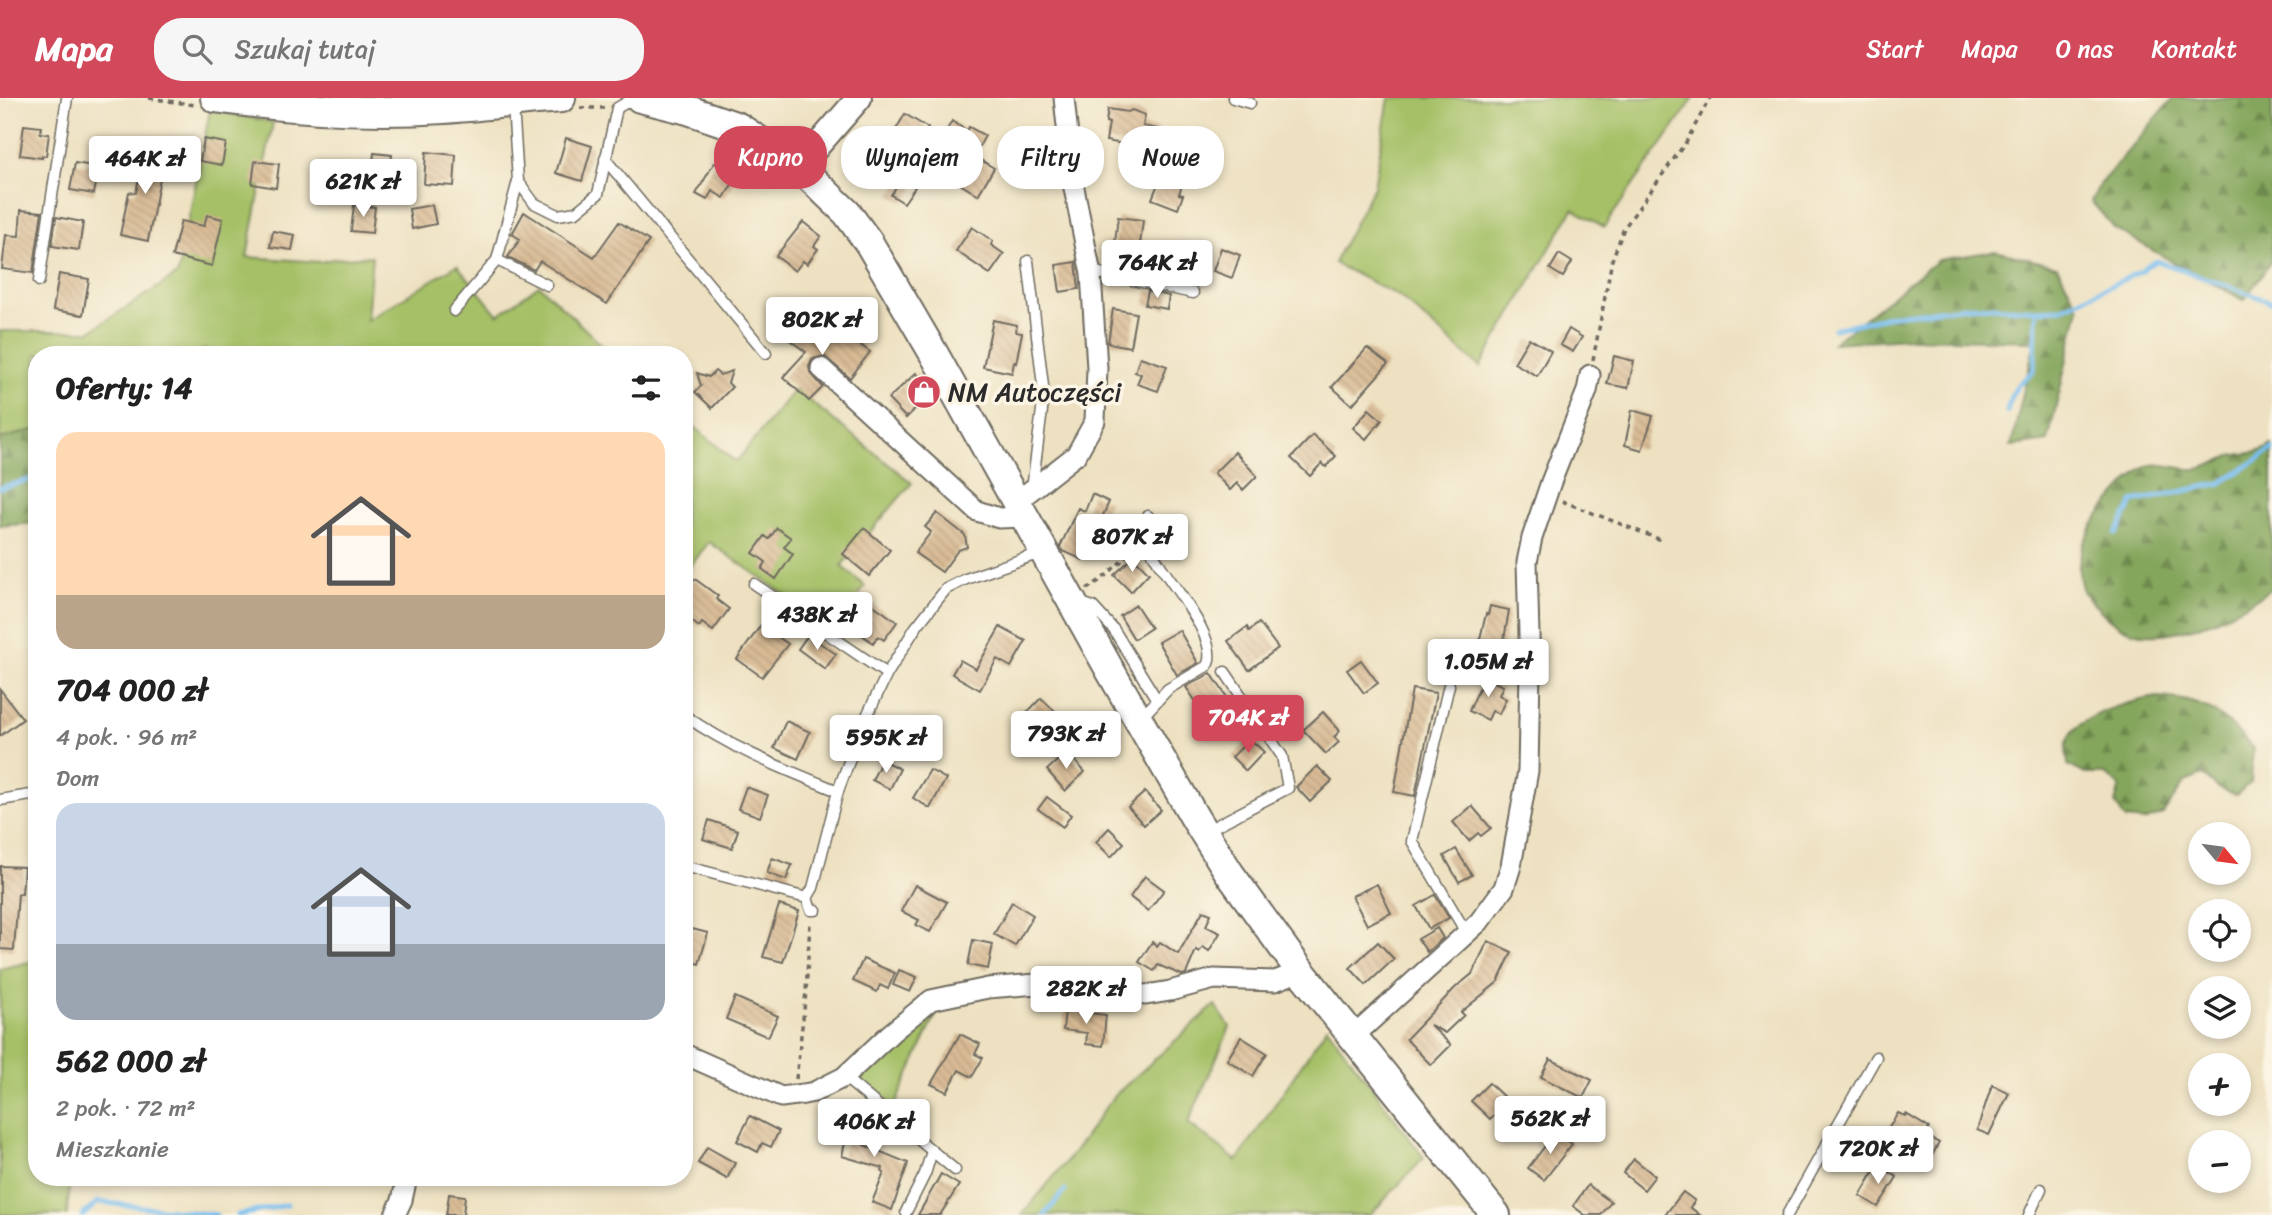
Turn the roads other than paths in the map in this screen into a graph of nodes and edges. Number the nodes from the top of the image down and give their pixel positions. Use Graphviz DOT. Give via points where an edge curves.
graph roads {
  1 [pos="66,98"];
  2 [pos="215,98"];
  3 [pos="561,98"];
  4 [pos="634,98"];
  5 [pos="640,98"];
  6 [pos="859,98"];
  7 [pos="1064,98"];
  8 [pos="1233,98"];
  9 [pos="512,101"];
  10 [pos="1250,103"];
  11 [pos="735,126"];
  12 [pos="827,135"];
  13 [pos="605,159"];
  14 [pos="518,181"];
  15 [pos="822,189"];
  16 [pos="497,260"];
  17 [pos="1028,261"];
  18 [pos="1090,271"];
  19 [pos="39,281"];
  20 [pos="547,285"];
  21 [pos="1193,293"];
  22 [pos="454,311"];
  23 [pos="766,353"];
  24 [pos="821,368"];
  25 [pos="1590,375"];
  26 [pos="1024,503"];
  27 [pos="1148,516"];
  28 [pos="1044,551"];
  29 [pos="754,584"];
  30 [pos="1224,672"];
  31 [pos="887,674"];
  32 [pos="1449,685"];
  33 [pos="1148,710"];
  34 [pos="693,722"];
  35 [pos="838,791"];
  36 [pos="28,795"];
  37 [pos="0,800"];
  38 [pos="1204,832"];
  39 [pos="693,868"];
  40 [pos="807,898"];
  41 [pos="813,910"];
  42 [pos="1467,934"];
  43 [pos="1298,968"];
  44 [pos="1354,1036"];
  45 [pos="1876,1057"];
  46 [pos="693,1058"];
  47 [pos="844,1077"];
  48 [pos="896,1120"];
  49 [pos="874,1140"];
  50 [pos="932,1151"];
  51 [pos="956,1170"];
  52 [pos="405,1186"];
  53 [pos="2042,1189"];
  54 [pos="905,1212"];
  55 [pos="395,1215"];
  56 [pos="1496,1215"];
  57 [pos="1787,1215"];
  58 [pos="2029,1215"];
  1 -- 19 [label="lane"];
  2 -- 9 [label="main road" via="382,110"];
  3 -- 9 [label="main road"];
  4 -- 13 [label="lane" via="617,108"];
  5 -- 11 [label="main road"];
  6 -- 12 [label="street"];
  7 -- 18 [label="street" via="1073,183"];
  8 -- 10 [label="lane"];
  9 -- 14 [label="lane"];
  13 -- 14 [label="lane" via="598,194 576,212 558,215 534,203"];
  13 -- 23 [label="lane"];
  14 -- 16 [label="lane"];
  15 -- 26 [label="main road" via="869,243"];
  16 -- 20 [label="lane"];
  16 -- 22 [label="lane"];
  17 -- 26 [label="lane" via="1044,394"];
  18 -- 21 [label="lane"];
  18 -- 26 [label="street" via="1097,368 1095,421 1076,454"];
  24 -- 26 [label="street" via="977,511 999,518"];
  25 -- 42 [label="street" via="1527,562 1528,771 1511,866 1504,888"];
  26 -- 28 [label="main road"];
  27 -- 33 [label="lane" via="1152,553 1192,610 1210,660"];
  28 -- 31 [label="lane" via="946,589"];
  28 -- 33 [label="main road" via="1071,600"];
  29 -- 31 [label="lane"];
  30 -- 38 [label="lane" via="1282,757 1288,788"];
  31 -- 35 [label="lane"];
  32 -- 42 [label="lane" via="1412,841"];
  33 -- 38 [label="main road"];
  34 -- 35 [label="lane" via="759,759"];
  35 -- 40 [label="lane"];
  36 -- 37 [label="lane"];
  38 -- 43 [label="main road"];
  39 -- 40 [label="lane"];
  40 -- 41 [label="lane"];
  42 -- 44 [label="street"];
  43 -- 44 [label="main road"];
  43 -- 47 [label="street" via="1275,981 1214,979 1146,995 1037,984 931,1000"];
  44 -- 56 [label="main road"];
  45 -- 57 [label="lane"];
  46 -- 47 [label="street" via="781,1097 814,1092"];
  47 -- 48 [label="lane"];
  48 -- 49 [label="lane"];
  48 -- 50 [label="lane"];
  50 -- 51 [label="lane"];
  50 -- 54 [label="lane"];
  52 -- 55 [label="street"];
  53 -- 58 [label="lane"];
}
